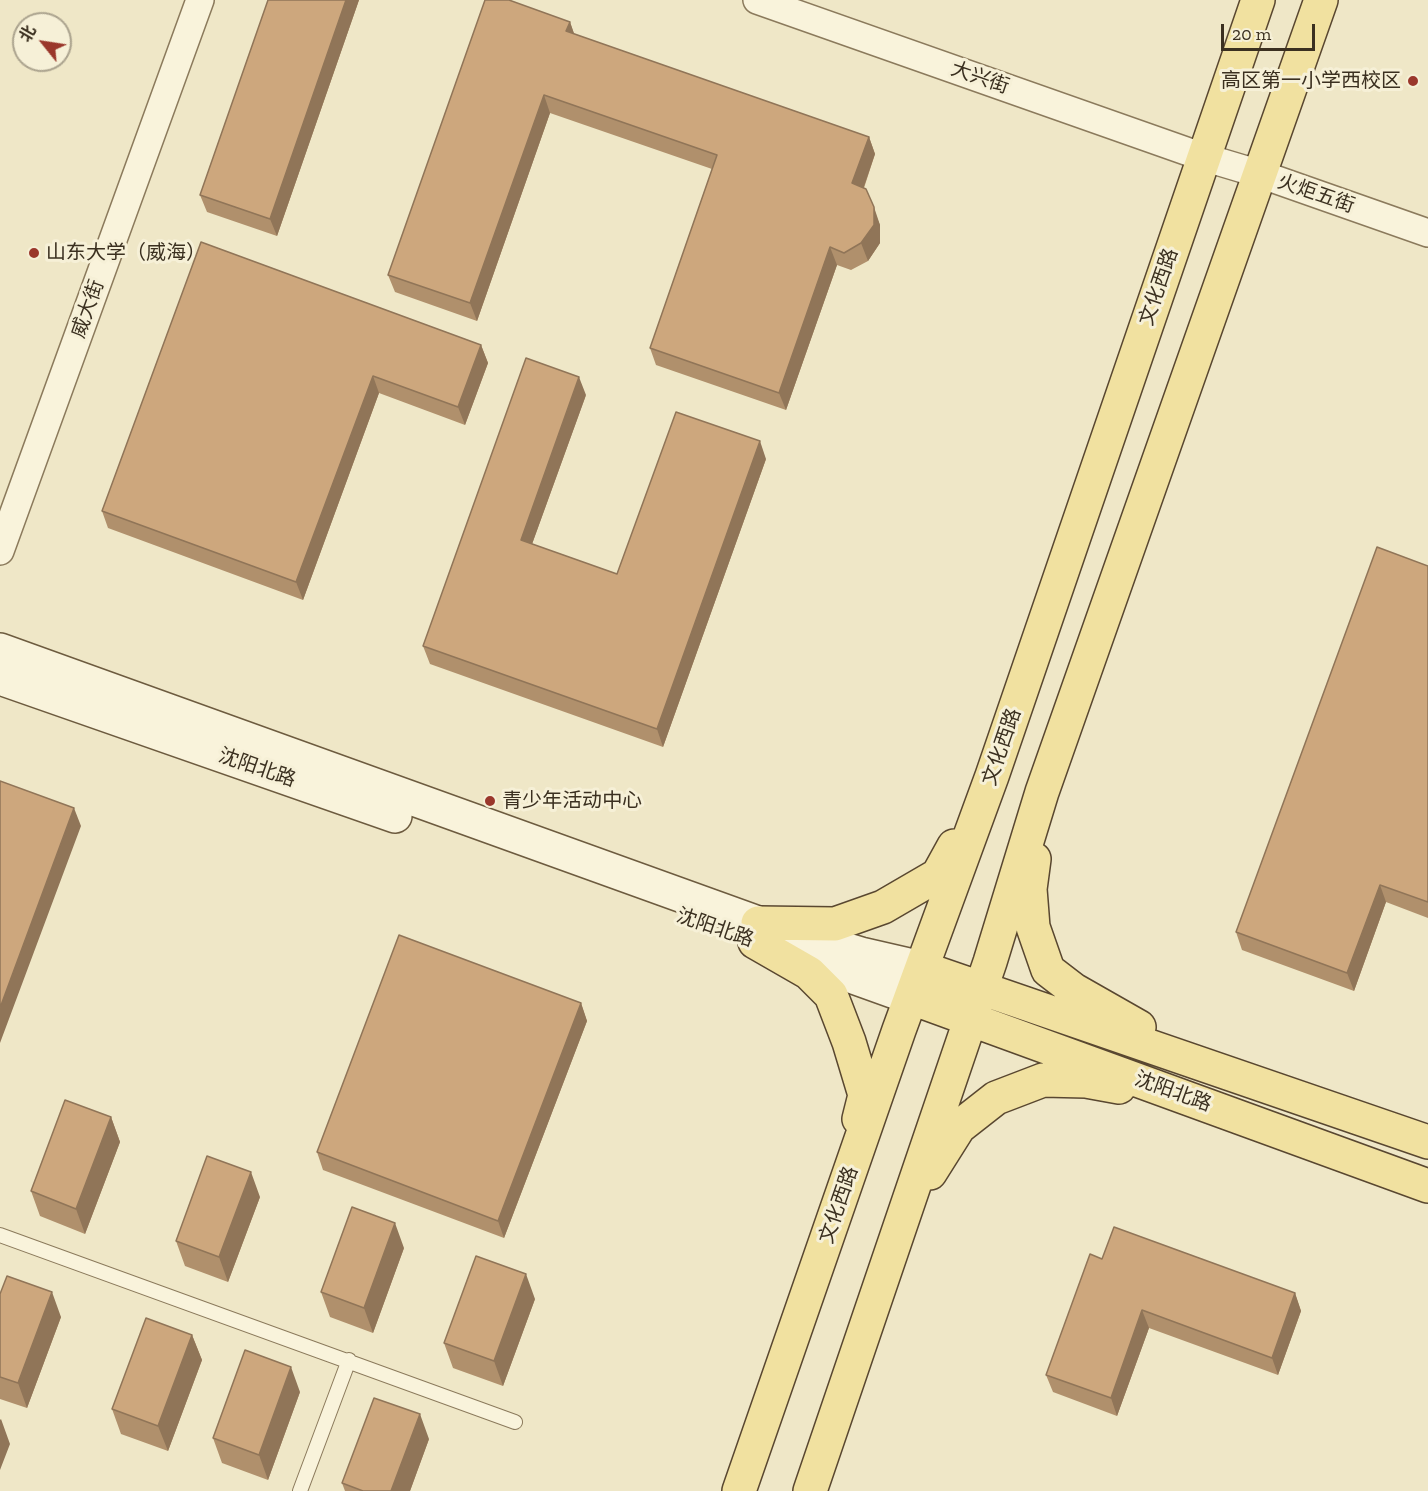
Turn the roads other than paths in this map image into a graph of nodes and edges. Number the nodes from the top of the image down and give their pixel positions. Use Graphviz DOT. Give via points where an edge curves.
graph roads {
  1 [pos="200,0"];
  2 [pos="757,0"];
  3 [pos="1258,0"];
  4 [pos="1321,0"];
  5 [pos="1203,157"];
  6 [pos="1260,174"];
  7 [pos="1428,233"];
  8 [pos="0,550"];
  9 [pos="0,650"];
  10 [pos="0,678"];
  11 [pos="992,776"];
  12 [pos="1042,792"];
  13 [pos="757,933"];
  14 [pos="917,983"];
  15 [pos="975,1003"];
  16 [pos="1204,1063"];
  17 [pos="1198,1102"];
  18 [pos="1428,1142"];
  19 [pos="1428,1186"];
  20 [pos="845,1188"];
  21 [pos="902,1217"];
  22 [pos="0,1235"];
  23 [pos="349,1360"];
  24 [pos="515,1422"];
  25 [pos="300,1491"];
  26 [pos="739,1491"];
  27 [pos="810,1491"];
  1 -- 8 [label="street, 威大街"];
  2 -- 5 [label="street, 大兴街"];
  3 -- 5 [label="main road, 文化西路"];
  4 -- 6 [label="main road"];
  5 -- 6 [label="street, 火炬五街"];
  5 -- 11 [label="main road, 文化西路"];
  6 -- 7 [label="street, 火炬五街"];
  6 -- 12 [label="main road"];
  9 -- 13 [label="street, 沈阳北路"];
  10 -- 13 [label="street, 沈阳北路"];
  11 -- 13 [label="main road" via="938,875 883,907 835,924"];
  11 -- 14 [label="main road, 文化西路"];
  12 -- 15 [label="main road"];
  12 -- 16 [label="main road" via="1030,889 1033,927 1048,969 1074,990"];
  13 -- 14 [label="street, 沈阳北路" via="861,954"];
  13 -- 20 [label="main road" via="831,995 849,1041 865,1095"];
  14 -- 15 [label="main road, 沈阳北路"];
  14 -- 20 [label="main road, 文化西路"];
  15 -- 16 [label="main road, 沈阳北路"];
  15 -- 17 [label="main road, 沈阳北路"];
  15 -- 21 [label="main road"];
  16 -- 18 [label="main road, 沈阳北路"];
  17 -- 19 [label="main road, 沈阳北路"];
  17 -- 21 [label="main road" via="1086,1081 1043,1080 996,1098 959,1127"];
  20 -- 26 [label="main road, 文化西路"];
  21 -- 27 [label="main road"];
  22 -- 23 [label="lane"];
  23 -- 24 [label="lane"];
  23 -- 25 [label="lane"];
}
